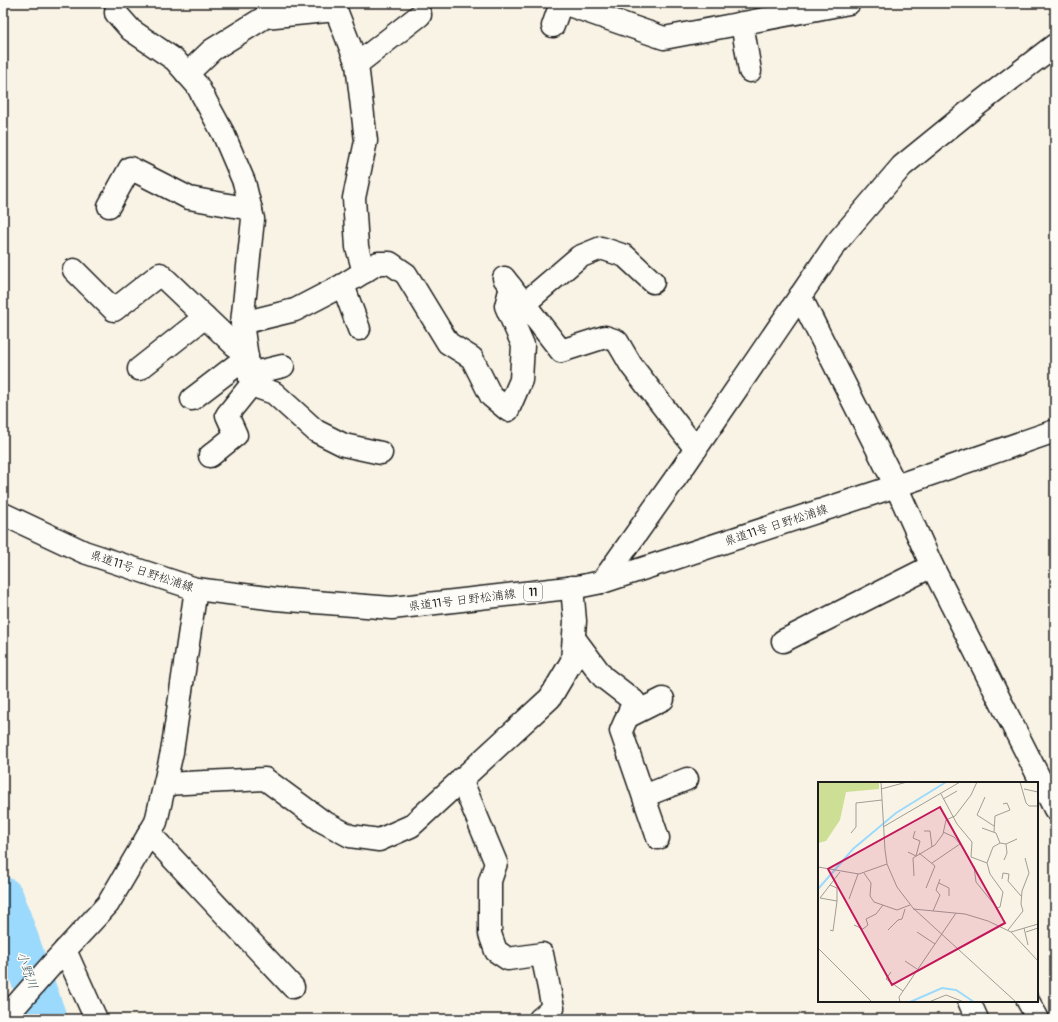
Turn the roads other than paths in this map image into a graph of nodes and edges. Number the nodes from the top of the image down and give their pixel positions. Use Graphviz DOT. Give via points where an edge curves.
graph roads {
  1 [pos="117,3"];
  2 [pos="562,3"];
  3 [pos="849,3"];
  4 [pos="420,15"];
  5 [pos="742,23"];
  6 [pos="553,26"];
  7 [pos="1055,45"];
  8 [pos="357,64"];
  9 [pos="750,72"];
  10 [pos="187,74"];
  11 [pos="109,206"];
  12 [pos="251,209"];
  13 [pos="74,270"];
  14 [pos="364,272"];
  15 [pos="653,282"];
  16 [pos="343,285"];
  17 [pos="800,296"];
  18 [pos="524,304"];
  19 [pos="205,317"];
  20 [pos="242,323"];
  21 [pos="359,329"];
  22 [pos="283,366"];
  23 [pos="138,369"];
  24 [pos="249,372"];
  25 [pos="192,399"];
  26 [pos="1055,431"];
  27 [pos="696,449"];
  28 [pos="381,453"];
  29 [pos="210,456"];
  30 [pos="896,486"];
  31 [pos="3,514"];
  32 [pos="932,566"];
  33 [pos="602,582"];
  34 [pos="572,587"];
  35 [pos="196,589"];
  36 [pos="574,638"];
  37 [pos="783,641"];
  38 [pos="663,699"];
  39 [pos="627,717"];
  40 [pos="462,779"];
  41 [pos="687,779"];
  42 [pos="165,784"];
  43 [pos="1040,786"];
  44 [pos="644,796"];
  45 [pos="1055,809"];
  46 [pos="149,833"];
  47 [pos="658,838"];
  48 [pos="60,956"];
  49 [pos="293,988"];
  50 [pos="969,1002"];
  51 [pos="1029,1002"];
  52 [pos="1055,1012"];
  53 [pos="4,1019"];
  54 [pos="96,1019"];
  55 [pos="540,1019"];
  56 [pos="977,1019"];
  57 [pos="1039,1019"];
  1 -- 10 [label="street" via="116,13 131,30 176,60"];
  2 -- 5 [label="street" via="664,38"];
  2 -- 6 [label="street"];
  3 -- 5 [label="street"];
  4 -- 8 [label="street"];
  5 -- 9 [label="street"];
  7 -- 17 [label="street" via="902,166 837,242"];
  8 -- 10 [label="street" via="336,10 265,17 212,50"];
  8 -- 14 [label="street" via="366,141 354,198 357,247"];
  10 -- 12 [label="street" via="197,85 223,133 244,182"];
  11 -- 12 [label="street" via="130,168 189,198"];
  12 -- 20 [label="street" via="253,219"];
  13 -- 19 [label="street" via="114,310 160,274"];
  14 -- 16 [label="street"];
  14 -- 18 [label="street" via="378,263 390,263 406,274 448,343 472,358 491,396 508,410 521,380 523,345 506,306 507,282"];
  15 -- 18 [label="street" via="625,256 601,248 579,257"];
  16 -- 20 [label="street" via="295,310"];
  16 -- 21 [label="street"];
  17 -- 27 [label="street"];
  17 -- 30 [label="street"];
  18 -- 27 [label="street" via="561,351 605,337 617,342 631,365"];
  19 -- 23 [label="street"];
  19 -- 24 [label="street"];
  20 -- 24 [label="street"];
  22 -- 24 [label="street"];
  24 -- 25 [label="street"];
  24 -- 28 [label="street" via="316,431 344,444"];
  24 -- 29 [label="street" via="227,415 236,435"];
  26 -- 30 [label="street, 県道11号 日野松浦線 / 11"];
  27 -- 33 [label="street"];
  30 -- 32 [label="street"];
  30 -- 33 [label="street, 県道11号 日野松浦線 / 11"];
  31 -- 35 [label="street, 県道11号 日野松浦線 / 11" via="84,552"];
  32 -- 37 [label="street"];
  32 -- 43 [label="street"];
  33 -- 34 [label="street, 県道11号 日野松浦線 / 11"];
  34 -- 35 [label="street, 県道11号 日野松浦線 / 11" via="392,608"];
  34 -- 36 [label="street"];
  35 -- 42 [label="street"];
  36 -- 39 [label="street" via="602,677 634,701"];
  36 -- 40 [label="street" via="572,661 550,698"];
  38 -- 39 [label="street"];
  39 -- 44 [label="street" via="621,731"];
  40 -- 42 [label="street" via="411,826 379,840 350,836 327,824 265,779"];
  40 -- 55 [label="street" via="496,863 490,882 490,934 496,951 508,959 542,954 553,1008"];
  41 -- 44 [label="street"];
  42 -- 46 [label="street" via="156,822"];
  43 -- 45 [label="street"];
  44 -- 47 [label="street"];
  46 -- 48 [label="street" via="108,904"];
  46 -- 49 [label="street"];
  48 -- 53 [label="street"];
  48 -- 54 [label="street"];
  50 -- 56 [label="street"];
  51 -- 57 [label="street"];
  52 -- 57 [label="street"];
}
